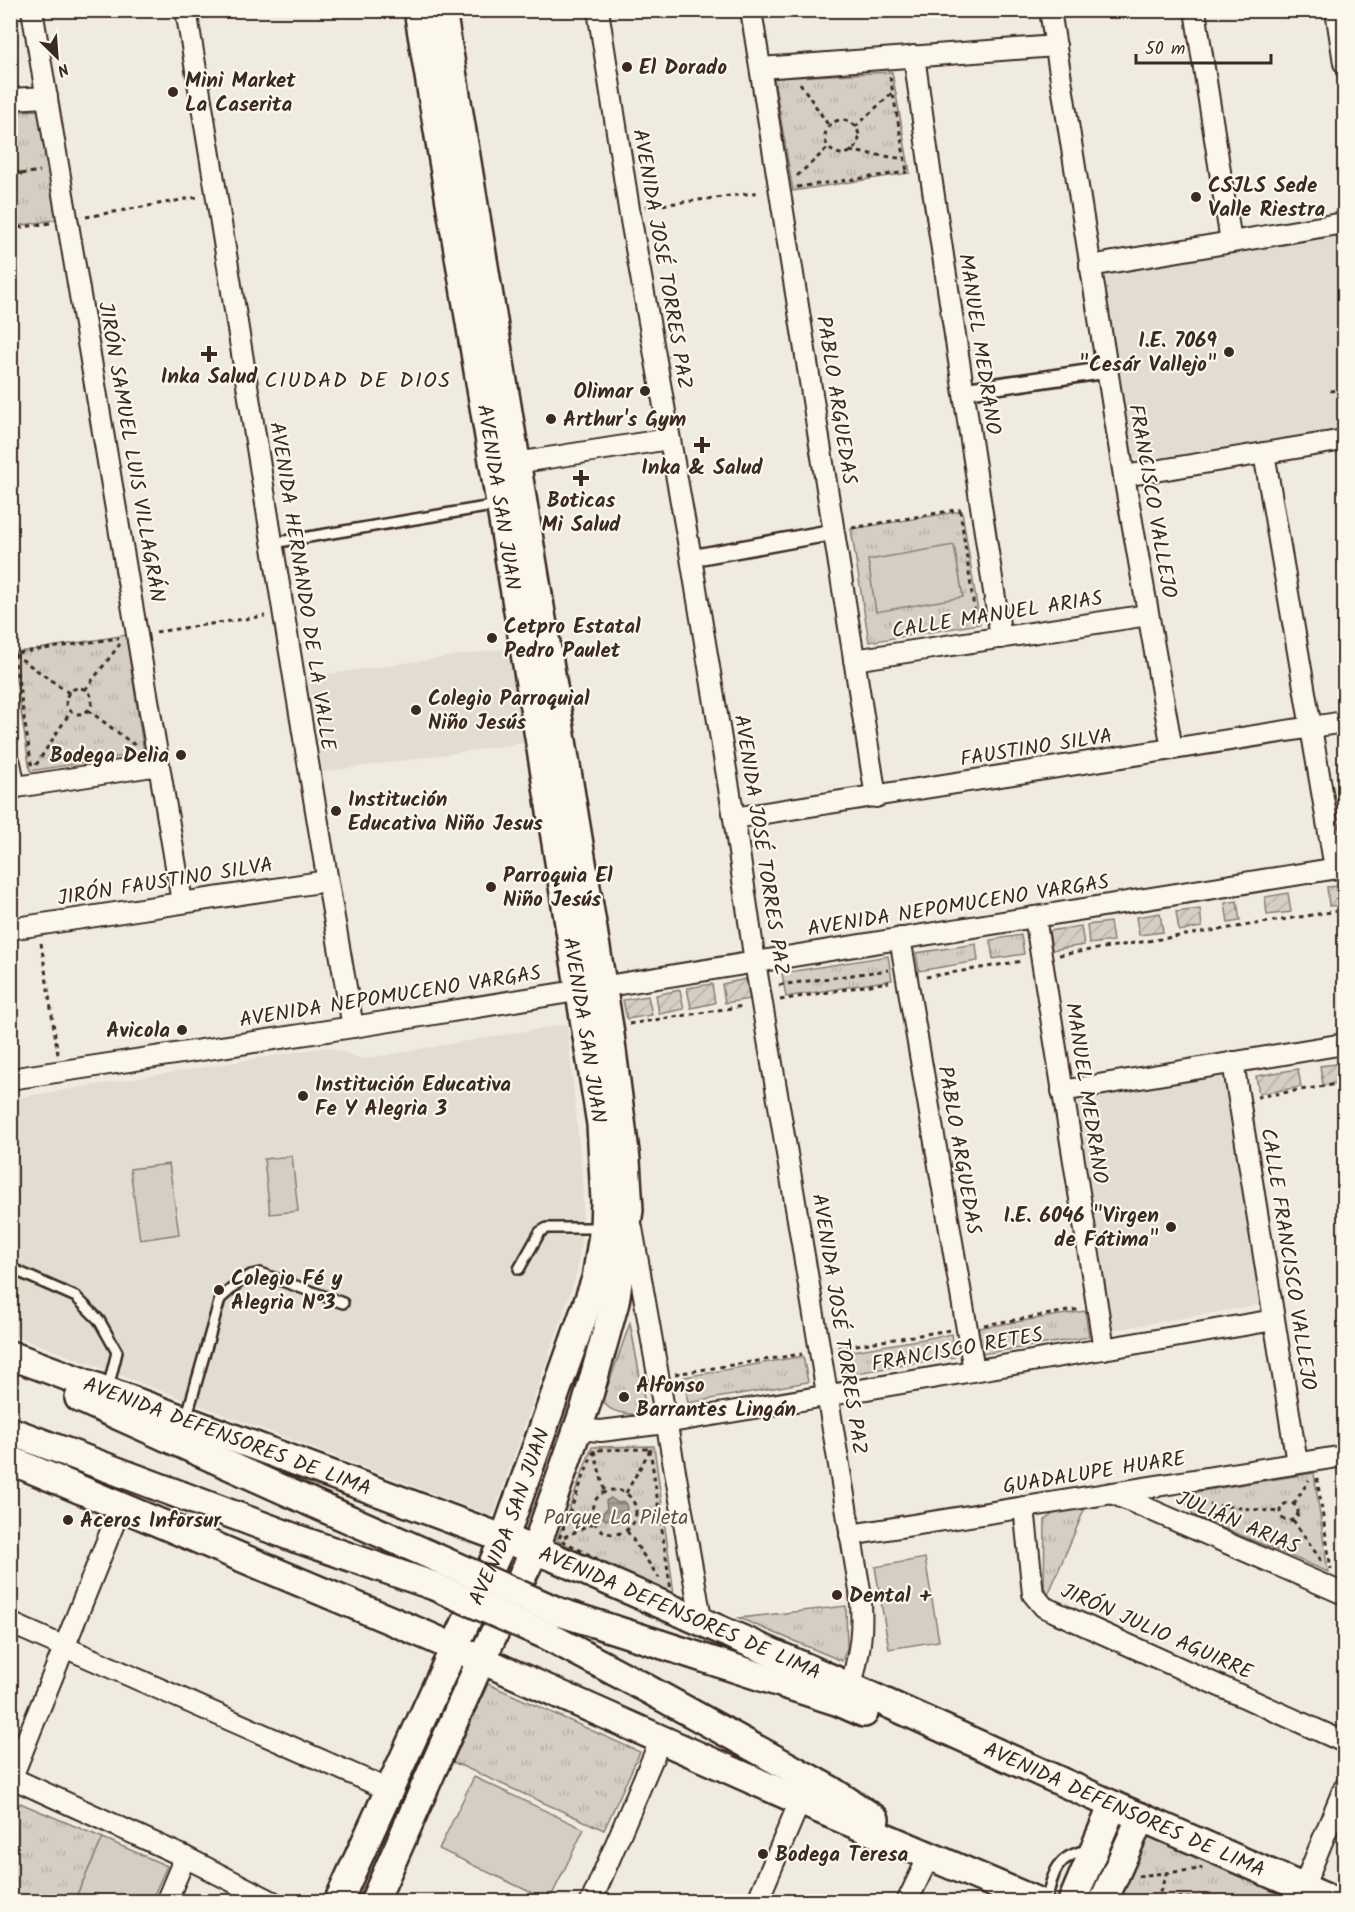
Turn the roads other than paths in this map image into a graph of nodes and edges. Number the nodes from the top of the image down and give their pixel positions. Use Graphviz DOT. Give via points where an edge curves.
graph roads {
  1 [pos="32,10"];
  2 [pos="186,10"];
  3 [pos="418,10"];
  4 [pos="442,10"];
  5 [pos="598,10"];
  6 [pos="751,10"];
  7 [pos="1050,10"];
  8 [pos="1195,10"];
  9 [pos="1336,10"];
  10 [pos="1056,46"];
  11 [pos="914,56"];
  12 [pos="1344,63"];
  13 [pos="760,68"];
  14 [pos="47,97"];
  15 [pos="10,99"];
  16 [pos="1344,223"];
  17 [pos="1231,242"];
  18 [pos="1090,266"];
  19 [pos="1107,370"];
  20 [pos="963,391"];
  21 [pos="669,439"];
  22 [pos="1344,440"];
  23 [pos="1263,453"];
  24 [pos="516,463"];
  25 [pos="1124,476"];
  26 [pos="500,505"];
  27 [pos="834,532"];
  28 [pos="273,543"];
  29 [pos="691,558"];
  30 [pos="1148,615"];
  31 [pos="1001,638"];
  32 [pos="854,660"];
  33 [pos="1344,722"];
  34 [pos="1311,727"];
  35 [pos="1172,749"];
  36 [pos="10,763"];
  37 [pos="159,765"];
  38 [pos="13,788"];
  39 [pos="876,797"];
  40 [pos="734,818"];
  41 [pos="1340,867"];
  42 [pos="327,881"];
  43 [pos="182,902"];
  44 [pos="1035,917"];
  45 [pos="10,929"];
  46 [pos="900,938"];
  47 [pos="755,962"];
  48 [pos="590,988"];
  49 [pos="353,1027"];
  50 [pos="1344,1044"];
  51 [pos="1233,1062"];
  52 [pos="10,1079"];
  53 [pos="1062,1090"];
  54 [pos="629,1210"];
  55 [pos="604,1228"];
  56 [pos="10,1268"];
  57 [pos="519,1269"];
  58 [pos="343,1303"];
  59 [pos="1274,1320"];
  60 [pos="1104,1349"];
  61 [pos="10,1355"];
  62 [pos="10,1368"];
  63 [pos="974,1370"];
  64 [pos="107,1391"];
  65 [pos="827,1396"];
  66 [pos="186,1421"];
  67 [pos="665,1423"];
  68 [pos="577,1428"];
  69 [pos="10,1431"];
  70 [pos="1344,1456"];
  71 [pos="10,1460"];
  72 [pos="1297,1463"];
  73 [pos="1112,1493"];
  74 [pos="121,1506"];
  75 [pos="1024,1507"];
  76 [pos="850,1535"];
  77 [pos="504,1539"];
  78 [pos="535,1550"];
  79 [pos="1344,1593"];
  80 [pos="701,1616"];
  81 [pos="10,1623"];
  82 [pos="65,1647"];
  83 [pos="454,1648"];
  84 [pos="481,1660"];
  85 [pos="851,1687"];
  86 [pos="661,1739"];
  87 [pos="1344,1742"];
  88 [pos="1038,1771"];
  89 [pos="11,1780"];
  90 [pos="1344,1788"];
  91 [pos="389,1790"];
  92 [pos="800,1801"];
  93 [pos="1113,1805"];
  94 [pos="1141,1817"];
  95 [pos="1094,1849"];
  96 [pos="929,1856"];
  97 [pos="185,1857"];
  98 [pos="1303,1888"];
  99 [pos="166,1902"];
  100 [pos="273,1902"];
  101 [pos="338,1902"];
  102 [pos="374,1902"];
  103 [pos="591,1902"];
  104 [pos="757,1902"];
  105 [pos="908,1902"];
  106 [pos="1038,1902"];
  107 [pos="1046,1902"];
  108 [pos="1072,1902"];
  109 [pos="1103,1902"];
  110 [pos="1336,1902"];
  1 -- 14 [label="street, JIRÓN SAMUEL LUIS VILLAGRÁN"];
  2 -- 28 [label="street, AVENIDA HERNANDO DE LA VALLE"];
  3 -- 26 [label="main road, AVENIDA SAN JUAN"];
  4 -- 24 [label="main road, AVENIDA SAN JUAN"];
  5 -- 21 [label="street, AVENIDA JOSÉ TORRES PAZ"];
  6 -- 13 [label="street, PABLO ARGUEDAS"];
  7 -- 10 [label="street, FRANCISCO VALLEJO"];
  8 -- 17 [label="street"];
  9 -- 12 [label="street"];
  10 -- 11 [label="street"];
  10 -- 18 [label="street, FRANCISCO VALLEJO"];
  11 -- 13 [label="street"];
  11 -- 20 [label="street, MANUEL MEDRANO"];
  13 -- 27 [label="street, PABLO ARGUEDAS"];
  14 -- 15 [label="street"];
  14 -- 37 [label="street, JIRÓN SAMUEL LUIS VILLAGRÁN"];
  16 -- 17 [label="street"];
  17 -- 18 [label="street"];
  18 -- 19 [label="street, FRANCISCO VALLEJO"];
  19 -- 20 [label="street"];
  19 -- 25 [label="street, FRANCISCO VALLEJO"];
  20 -- 31 [label="street, MANUEL MEDRANO"];
  21 -- 24 [label="street"];
  21 -- 29 [label="street, AVENIDA JOSÉ TORRES PAZ"];
  22 -- 23 [label="street"];
  23 -- 25 [label="street"];
  23 -- 34 [label="street"];
  24 -- 48 [label="main road, AVENIDA SAN JUAN"];
  25 -- 30 [label="street, FRANCISCO VALLEJO"];
  26 -- 28 [label="lane"];
  26 -- 48 [label="main road, AVENIDA SAN JUAN"];
  27 -- 29 [label="street"];
  27 -- 32 [label="street, PABLO ARGUEDAS"];
  28 -- 42 [label="street, AVENIDA HERNANDO DE LA VALLE"];
  29 -- 40 [label="street, AVENIDA JOSÉ TORRES PAZ"];
  30 -- 31 [label="street, CALLE MANUEL ARIAS"];
  30 -- 35 [label="street, FRANCISCO VALLEJO"];
  31 -- 32 [label="street, CALLE MANUEL ARIAS"];
  32 -- 39 [label="street, PABLO ARGUEDAS"];
  33 -- 34 [label="street, FAUSTINO SILVA"];
  34 -- 35 [label="street, FAUSTINO SILVA"];
  34 -- 41 [label="street"];
  35 -- 39 [label="street, FAUSTINO SILVA"];
  36 -- 38 [label="street"];
  37 -- 38 [label="street"];
  37 -- 43 [label="street, JIRÓN SAMUEL LUIS VILLAGRÁN"];
  39 -- 40 [label="street, FAUSTINO SILVA"];
  40 -- 47 [label="street, AVENIDA JOSÉ TORRES PAZ"];
  41 -- 44 [label="street, AVENIDA NEPOMUCENO VARGAS"];
  42 -- 43 [label="street, JIRÓN FAUSTINO SILVA"];
  42 -- 49 [label="street, AVENIDA HERNANDO DE LA VALLE"];
  43 -- 45 [label="street, JIRÓN FAUSTINO SILVA"];
  44 -- 46 [label="street, AVENIDA NEPOMUCENO VARGAS"];
  44 -- 53 [label="street, MANUEL MEDRANO"];
  46 -- 47 [label="street, AVENIDA NEPOMUCENO VARGAS"];
  46 -- 63 [label="street, PABLO ARGUEDAS" via="901,974"];
  47 -- 48 [label="street, AVENIDA NEPOMUCENO VARGAS"];
  47 -- 65 [label="street, AVENIDA JOSÉ TORRES PAZ"];
  48 -- 49 [label="street, AVENIDA NEPOMUCENO VARGAS"];
  48 -- 54 [label="main road, AVENIDA SAN JUAN" via="609,1027"];
  48 -- 55 [label="main road, AVENIDA SAN JUAN" via="603,1149"];
  49 -- 52 [label="street, AVENIDA NEPOMUCENO VARGAS"];
  50 -- 51 [label="street"];
  51 -- 53 [label="street"];
  51 -- 59 [label="street, CALLE FRANCISCO VALLEJO"];
  53 -- 60 [label="street, MANUEL MEDRANO"];
  54 -- 67 [label="street"];
  54 -- 68 [label="main road, AVENIDA SAN JUAN" via="615,1302"];
  55 -- 57 [label="lane" via="547,1228 540,1232"];
  55 -- 77 [label="main road, AVENIDA SAN JUAN" via="596,1279"];
  56 -- 64 [label="lane" via="76,1297 99,1320 117,1352"];
  58 -- 66 [label="lane" via="260,1273 238,1283 220,1299"];
  59 -- 60 [label="street, FRANCISCO RETES"];
  59 -- 72 [label="street, CALLE FRANCISCO VALLEJO"];
  60 -- 63 [label="street, FRANCISCO RETES"];
  61 -- 64 [label="main road, AVENIDA DEFENSORES DE LIMA"];
  62 -- 88 [label="main road, bridge" via="559,1612 839,1702 938,1746"];
  63 -- 65 [label="street, FRANCISCO RETES"];
  64 -- 66 [label="main road, AVENIDA DEFENSORES DE LIMA"];
  65 -- 67 [label="street, FRANCISCO RETES"];
  65 -- 76 [label="street, AVENIDA JOSÉ TORRES PAZ"];
  66 -- 77 [label="main road, AVENIDA DEFENSORES DE LIMA"];
  67 -- 68 [label="street, FRANCISCO RETES" via="601,1431"];
  67 -- 80 [label="street"];
  68 -- 78 [label="main road, AVENIDA SAN JUAN"];
  69 -- 96 [label="main road, bridge" via="434,1586 548,1636 830,1789"];
  70 -- 72 [label="street, GUADALUPE HUARE"];
  71 -- 74 [label="main road"];
  72 -- 73 [label="street, GUADALUPE HUARE"];
  73 -- 75 [label="street, GUADALUPE HUARE"];
  73 -- 79 [label="street, JULIÁN ARIAS"];
  74 -- 82 [label="street"];
  74 -- 83 [label="main road"];
  75 -- 76 [label="street, GUADALUPE HUARE"];
  75 -- 87 [label="street, JIRÓN JULIO AGUIRRE" via="1033,1594 1044,1607"];
  76 -- 85 [label="street, AVENIDA JOSÉ TORRES PAZ" via="863,1620"];
  77 -- 78 [label="main road, AVENIDA DEFENSORES DE LIMA"];
  77 -- 83 [label="main road, AVENIDA SAN JUAN"];
  78 -- 80 [label="main road, AVENIDA DEFENSORES DE LIMA"];
  78 -- 84 [label="main road, AVENIDA SAN JUAN"];
  80 -- 85 [label="main road, AVENIDA DEFENSORES DE LIMA"];
  81 -- 82 [label="street"];
  82 -- 89 [label="street"];
  82 -- 91 [label="street"];
  83 -- 84 [label="main road"];
  83 -- 91 [label="main road, AVENIDA SAN JUAN"];
  84 -- 86 [label="main road"];
  84 -- 102 [label="main road, AVENIDA SAN JUAN"];
  85 -- 88 [label="main road, AVENIDA DEFENSORES DE LIMA"];
  86 -- 92 [label="main road"];
  86 -- 103 [label="street"];
  88 -- 93 [label="main road, AVENIDA DEFENSORES DE LIMA"];
  89 -- 97 [label="street"];
  90 -- 98 [label="street"];
  91 -- 101 [label="main road, AVENIDA SAN JUAN"];
  92 -- 96 [label="main road"];
  92 -- 104 [label="street"];
  93 -- 94 [label="main road, AVENIDA DEFENSORES DE LIMA"];
  93 -- 95 [label="main road"];
  94 -- 98 [label="main road, AVENIDA DEFENSORES DE LIMA"];
  94 -- 109 [label="main road"];
  95 -- 107 [label="lane" via="1071,1852 1053,1872"];
  95 -- 108 [label="main road"];
  96 -- 105 [label="street"];
  96 -- 106 [label="main road"];
  97 -- 99 [label="street"];
  97 -- 100 [label="street"];
  98 -- 110 [label="main road, AVENIDA DEFENSORES DE LIMA"];
}
